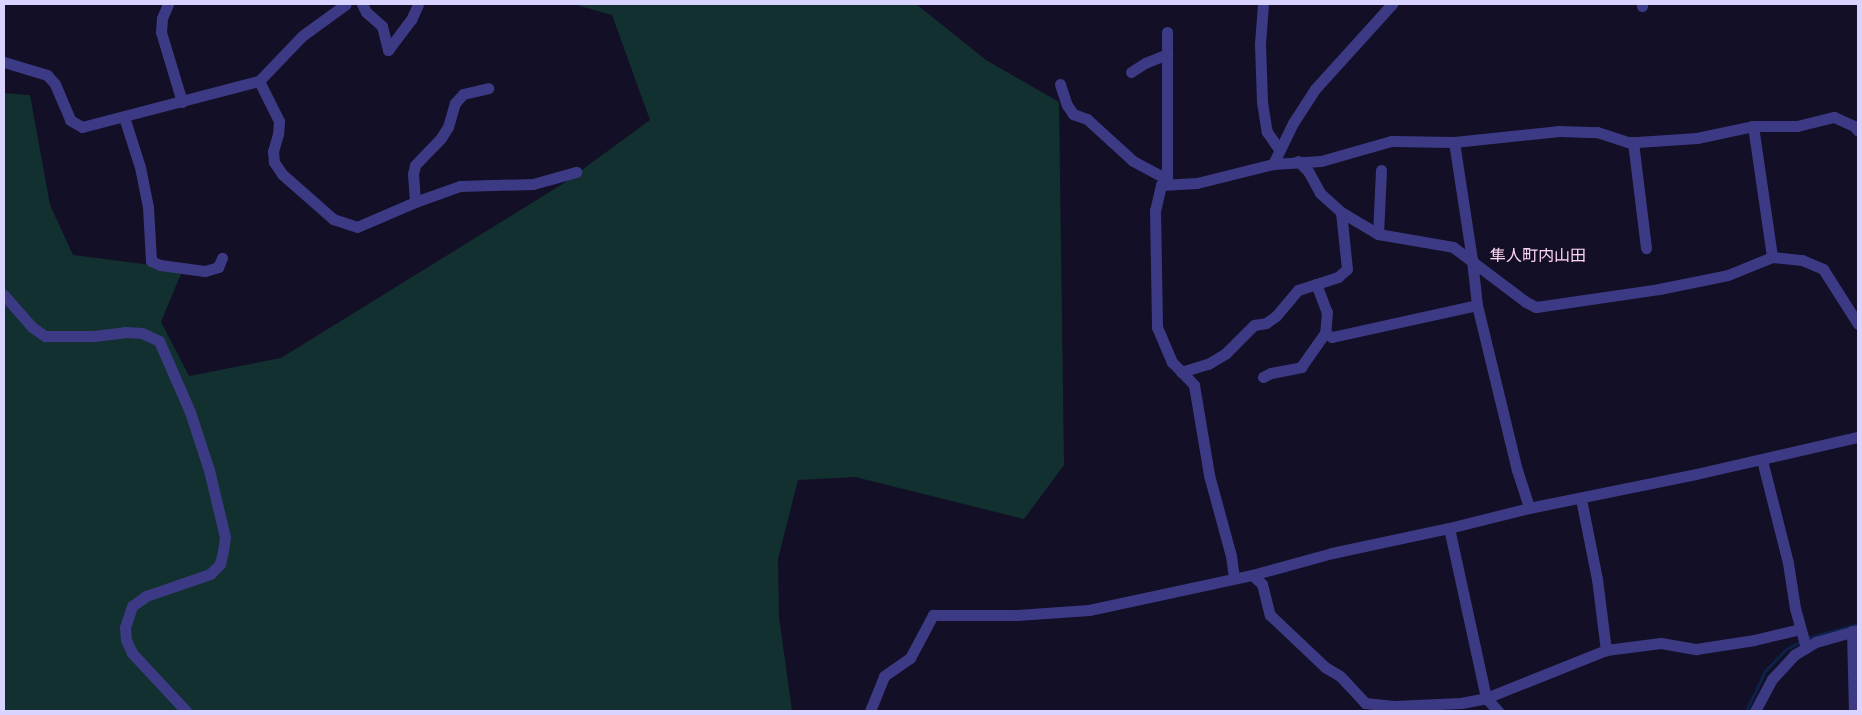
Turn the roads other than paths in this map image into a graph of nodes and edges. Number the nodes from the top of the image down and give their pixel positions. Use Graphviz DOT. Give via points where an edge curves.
graph roads {
  1 [pos="168,4"];
  2 [pos="346,4"];
  3 [pos="362,4"];
  4 [pos="418,4"];
  5 [pos="1263,4"];
  6 [pos="1392,4"];
  7 [pos="1167,32"];
  8 [pos="1167,54"];
  9 [pos="4,62"];
  10 [pos="1130,72"];
  11 [pos="259,81"];
  12 [pos="1060,84"];
  13 [pos="488,88"];
  14 [pos="182,102"];
  15 [pos="124,117"];
  16 [pos="1753,126"];
  17 [pos="1858,131"];
  18 [pos="1454,142"];
  19 [pos="1633,142"];
  20 [pos="1279,150"];
  21 [pos="1298,161"];
  22 [pos="1273,164"];
  23 [pos="1381,170"];
  24 [pos="576,172"];
  25 [pos="1164,182"];
  26 [pos="415,202"];
  27 [pos="1341,212"];
  28 [pos="1378,234"];
  29 [pos="1646,248"];
  30 [pos="1772,257"];
  31 [pos="222,258"];
  32 [pos="1472,260"];
  33 [pos="1316,284"];
  34 [pos="4,295"];
  35 [pos="1477,305"];
  36 [pos="1858,324"];
  37 [pos="1325,333"];
  38 [pos="1181,372"];
  39 [pos="1263,377"];
  40 [pos="1858,437"];
  41 [pos="1762,460"];
  42 [pos="1581,499"];
  43 [pos="1529,508"];
  44 [pos="1449,528"];
  45 [pos="1252,575"];
  46 [pos="1234,577"];
  47 [pos="1800,629"];
  48 [pos="1855,630"];
  49 [pos="1806,648"];
  50 [pos="1606,650"];
  51 [pos="1486,698"];
  52 [pos="186,711"];
  53 [pos="870,711"];
  54 [pos="1498,711"];
  55 [pos="1755,711"];
  56 [pos="1854,711"];
  1 -- 14 [label="street" via="161,32"];
  2 -- 11 [label="street" via="302,36"];
  3 -- 4 [label="street" via="382,26 388,50 411,20"];
  5 -- 20 [label="street" via="1260,44 1262,102 1267,132"];
  6 -- 20 [label="street" via="1315,88"];
  7 -- 8 [label="street"];
  8 -- 10 [label="street"];
  8 -- 25 [label="street"];
  9 -- 15 [label="street" via="47,75 55,84 75,125 82,128"];
  11 -- 14 [label="street"];
  11 -- 26 [label="street" via="279,121 274,162 282,174 333,219 357,226"];
  12 -- 25 [label="street" via="1073,114 1087,119 1133,162"];
  13 -- 26 [label="street" via="463,94 455,103 441,138 415,165"];
  14 -- 15 [label="street"];
  15 -- 31 [label="street" via="140,167 148,207 151,261 205,271 218,267"];
  16 -- 17 [label="street" via="1797,126 1834,117"];
  16 -- 19 [label="street" via="1698,138"];
  16 -- 30 [label="street"];
  18 -- 19 [label="street" via="1559,131 1597,132"];
  18 -- 21 [label="street" via="1391,141 1321,160"];
  18 -- 32 [label="street"];
  19 -- 29 [label="street"];
  20 -- 22 [label="street"];
  21 -- 22 [label="street"];
  21 -- 27 [label="street" via="1308,171 1320,194"];
  22 -- 25 [label="street" via="1197,183"];
  23 -- 28 [label="street"];
  24 -- 26 [label="street" via="533,184 460,186"];
  25 -- 38 [label="street" via="1155,210 1157,327 1172,362"];
  27 -- 28 [label="street"];
  27 -- 33 [label="street" via="1347,269 1338,277"];
  28 -- 32 [label="street" via="1453,247"];
  30 -- 32 [label="street" via="1728,275 1536,307"];
  30 -- 36 [label="street" via="1802,260 1823,269"];
  32 -- 35 [label="street"];
  33 -- 37 [label="street" via="1327,312"];
  33 -- 38 [label="street" via="1298,290 1276,316 1266,323 1254,325 1226,353 1208,364"];
  34 -- 52 [label="street" via="32,327 45,336 142,333 159,340 190,412 211,477 225,537 220,564 210,574 146,596 132,606 126,640 132,653"];
  35 -- 37 [label="street" via="1332,337"];
  35 -- 43 [label="street"];
  37 -- 39 [label="street" via="1300,367"];
  38 -- 46 [label="street" via="1194,386 1209,475"];
  40 -- 41 [label="street"];
  41 -- 42 [label="street"];
  41 -- 47 [label="street" via="1788,563"];
  42 -- 43 [label="street"];
  42 -- 50 [label="street" via="1597,579"];
  43 -- 44 [label="street"];
  44 -- 45 [label="street" via="1332,553"];
  44 -- 51 [label="street"];
  45 -- 46 [label="street"];
  45 -- 51 [label="street" via="1262,584 1270,615 1325,667 1340,676 1365,703 1427,706"];
  46 -- 53 [label="street" via="1089,610 1017,615 933,615 910,658 884,676"];
  47 -- 49 [label="street"];
  47 -- 50 [label="street" via="1696,649 1661,643"];
  48 -- 49 [label="street"];
  48 -- 56 [label="street"];
  49 -- 55 [label="street" via="1781,666"];
  50 -- 51 [label="street"];
  51 -- 54 [label="street"];
}
